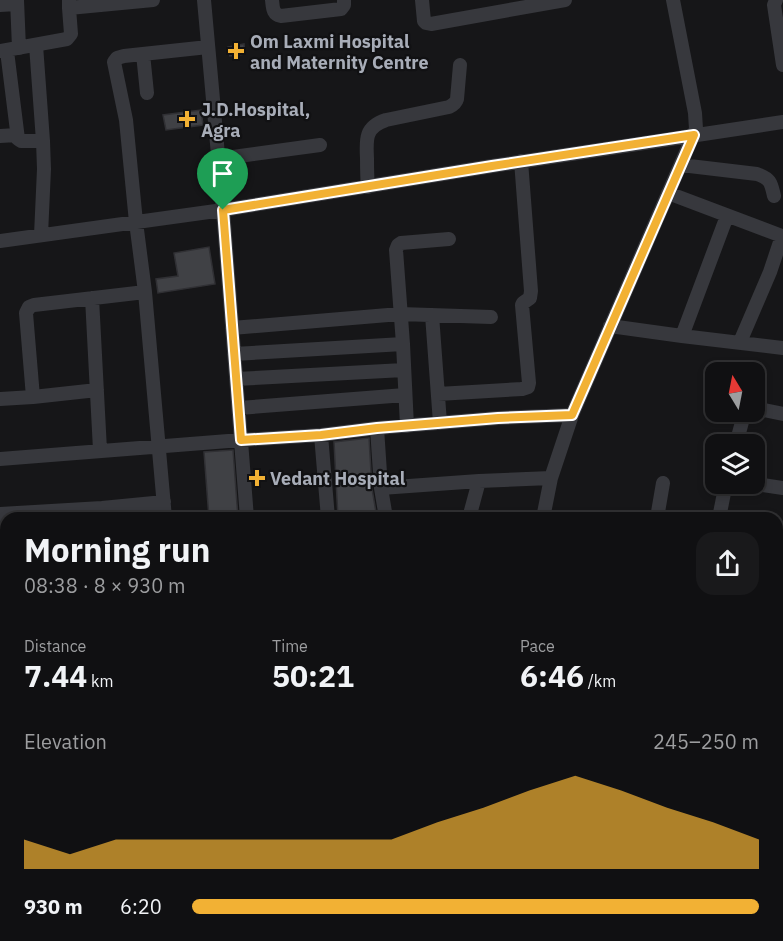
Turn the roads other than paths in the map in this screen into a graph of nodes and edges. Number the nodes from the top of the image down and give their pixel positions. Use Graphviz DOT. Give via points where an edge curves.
graph roads {
  1 [pos="154,0"];
  2 [pos="204,0"];
  3 [pos="272,0"];
  4 [pos="344,0"];
  5 [pos="422,0"];
  6 [pos="481,0"];
  7 [pos="565,0"];
  8 [pos="673,0"];
  9 [pos="776,0"];
  10 [pos="17,2"];
  11 [pos="69,4"];
  12 [pos="0,5"];
  13 [pos="483,15"];
  14 [pos="36,45"];
  15 [pos="208,47"];
  16 [pos="9,50"];
  17 [pos="143,54"];
  18 [pos="460,65"];
  19 [pos="783,65"];
  20 [pos="147,93"];
  21 [pos="783,122"];
  22 [pos="17,135"];
  23 [pos="694,135"];
  24 [pos="0,136"];
  25 [pos="43,141"];
  26 [pos="320,145"];
  27 [pos="218,159"];
  28 [pos="521,161"];
  29 [pos="681,165"];
  30 [pos="368,187"];
  31 [pos="668,193"];
  32 [pos="774,196"];
  33 [pos="223,210"];
  34 [pos="727,216"];
  35 [pos="136,222"];
  36 [pos="41,235"];
  37 [pos="782,236"];
  38 [pos="449,239"];
  39 [pos="0,241"];
  40 [pos="776,273"];
  41 [pos="145,292"];
  42 [pos="92,298"];
  43 [pos="400,314"];
  44 [pos="432,315"];
  45 [pos="491,317"];
  46 [pos="610,326"];
  47 [pos="232,328"];
  48 [pos="682,336"];
  49 [pos="740,342"];
  50 [pos="404,344"];
  51 [pos="783,348"];
  52 [pos="234,354"];
  53 [pos="404,370"];
  54 [pos="236,379"];
  55 [pos="97,390"];
  56 [pos="405,394"];
  57 [pos="438,394"];
  58 [pos="33,397"];
  59 [pos="0,399"];
  60 [pos="239,408"];
  61 [pos="765,410"];
  62 [pos="783,414"];
  63 [pos="572,415"];
  64 [pos="440,423"];
  65 [pos="406,426"];
  66 [pos="377,428"];
  67 [pos="321,435"];
  68 [pos="241,440"];
  69 [pos="159,446"];
  70 [pos="100,450"];
  71 [pos="0,459"];
  72 [pos="551,478"];
  73 [pos="479,481"];
  74 [pos="663,483"];
  75 [pos="765,485"];
  76 [pos="381,488"];
  77 [pos="783,488"];
  78 [pos="724,494"];
  79 [pos="164,502"];
  80 [pos="108,512"];
  81 [pos="165,512"];
  82 [pos="247,512"];
  83 [pos="327,512"];
  84 [pos="385,512"];
  85 [pos="471,512"];
  86 [pos="544,512"];
  87 [pos="658,512"];
  88 [pos="720,512"];
  1 -- 11 [label="street"];
  2 -- 15 [label="street"];
  3 -- 4 [label="street" via="274,12 281,16 341,9"];
  5 -- 13 [label="street" via="426,23"];
  6 -- 13 [label="street"];
  7 -- 13 [label="street"];
  8 -- 23 [label="street" via="695,112"];
  9 -- 19 [label="street"];
  10 -- 12 [label="street"];
  10 -- 16 [label="street"];
  11 -- 14 [label="street" via="70,37"];
  14 -- 16 [label="street"];
  14 -- 25 [label="street"];
  15 -- 17 [label="street"];
  15 -- 27 [label="street"];
  16 -- 22 [label="street"];
  17 -- 20 [label="street"];
  17 -- 35 [label="street" via="117,58 114,62 126,120"];
  18 -- 30 [label="street" via="453,105 386,120 372,128 366,142"];
  21 -- 23 [label="street"];
  22 -- 24 [label="street"];
  22 -- 25 [label="street" via="21,141"];
  23 -- 28 [label="street"];
  23 -- 29 [label="street"];
  25 -- 36 [label="street"];
  26 -- 27 [label="street"];
  27 -- 33 [label="street"];
  28 -- 30 [label="street"];
  28 -- 57 [label="street" via="531,291 522,305 528,387"];
  29 -- 31 [label="street"];
  29 -- 32 [label="street" via="757,174 771,183"];
  30 -- 33 [label="street"];
  31 -- 34 [label="street"];
  31 -- 46 [label="street"];
  33 -- 35 [label="street"];
  33 -- 47 [label="street"];
  34 -- 37 [label="street"];
  34 -- 48 [label="street"];
  35 -- 36 [label="street"];
  35 -- 41 [label="street"];
  36 -- 39 [label="street"];
  37 -- 40 [label="street"];
  38 -- 43 [label="street" via="401,243 397,247"];
  40 -- 49 [label="street"];
  41 -- 42 [label="street"];
  41 -- 69 [label="street"];
  42 -- 55 [label="street"];
  42 -- 58 [label="street" via="34,305 27,310"];
  43 -- 44 [label="street"];
  43 -- 47 [label="street"];
  43 -- 50 [label="street"];
  44 -- 45 [label="street"];
  44 -- 57 [label="street"];
  46 -- 48 [label="street"];
  46 -- 63 [label="street"];
  47 -- 52 [label="street"];
  48 -- 49 [label="street"];
  49 -- 51 [label="street"];
  50 -- 52 [label="street"];
  50 -- 53 [label="street"];
  52 -- 54 [label="street"];
  53 -- 54 [label="street"];
  53 -- 56 [label="street"];
  54 -- 60 [label="street"];
  55 -- 58 [label="street"];
  55 -- 70 [label="street"];
  56 -- 60 [label="street"];
  56 -- 65 [label="street"];
  57 -- 64 [label="street"];
  58 -- 59 [label="street"];
  60 -- 68 [label="street"];
  61 -- 62 [label="street"];
  63 -- 64 [label="street"];
  63 -- 72 [label="street"];
  64 -- 65 [label="street"];
  65 -- 66 [label="street"];
  66 -- 67 [label="street"];
  66 -- 76 [label="street"];
  67 -- 68 [label="street"];
  67 -- 83 [label="street"];
  68 -- 69 [label="street"];
  68 -- 82 [label="street"];
  69 -- 70 [label="street"];
  69 -- 79 [label="street"];
  70 -- 71 [label="street"];
  72 -- 73 [label="street"];
  72 -- 86 [label="street"];
  73 -- 76 [label="street"];
  73 -- 85 [label="street"];
  74 -- 87 [label="street"];
  75 -- 77 [label="street"];
  76 -- 84 [label="street"];
  78 -- 88 [label="street"];
  79 -- 80 [label="street"];
  79 -- 81 [label="street"];
}
